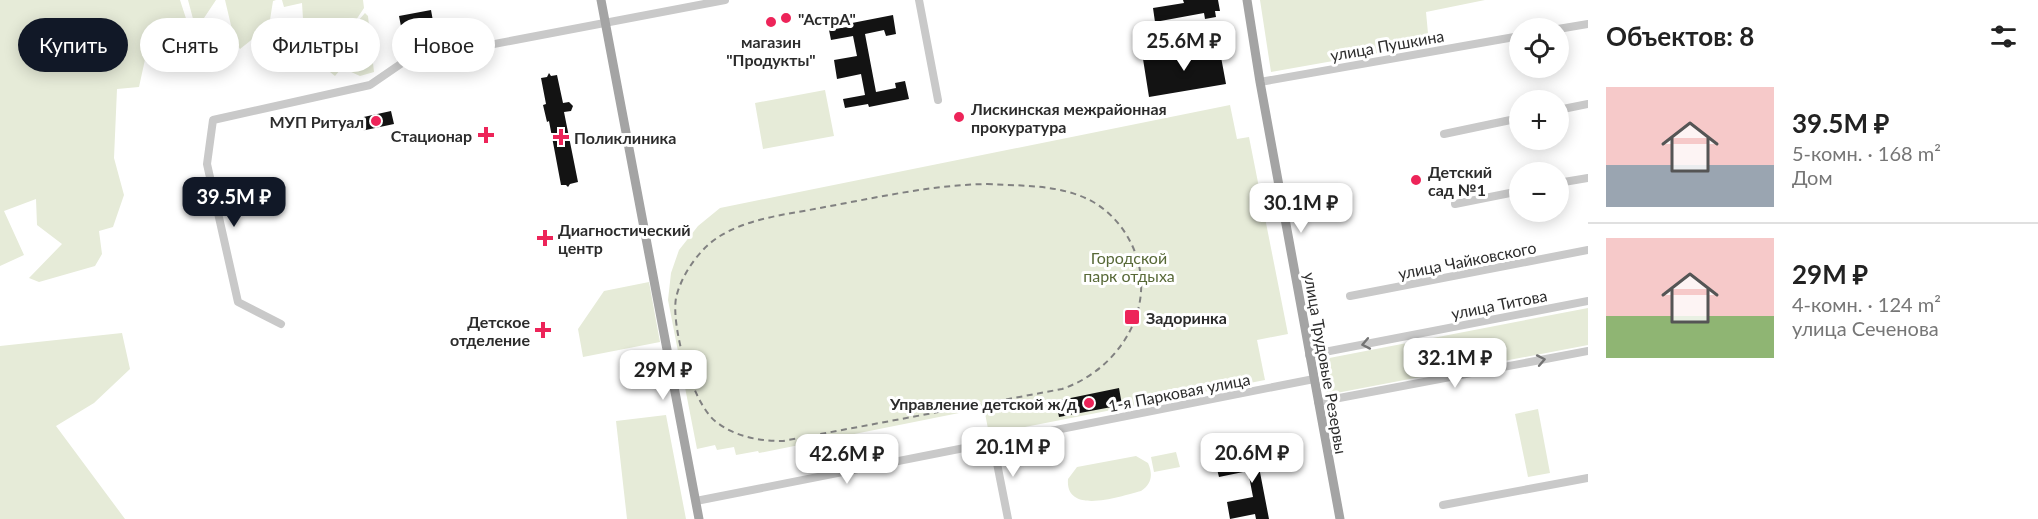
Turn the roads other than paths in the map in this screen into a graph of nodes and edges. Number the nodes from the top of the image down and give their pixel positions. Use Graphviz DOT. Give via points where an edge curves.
graph roads {
  1 [pos="601,0"];
  2 [pos="724,0"];
  3 [pos="919,0"];
  4 [pos="1247,0"];
  5 [pos="605,21"];
  6 [pos="1588,24"];
  7 [pos="1569,27"];
  8 [pos="1509,38"];
  9 [pos="1260,82"];
  10 [pos="938,99"];
  11 [pos="1588,104"];
  12 [pos="1569,108"];
  13 [pos="1509,120"];
  14 [pos="1444,134"];
  15 [pos="1588,177"];
  16 [pos="1569,181"];
  17 [pos="1509,193"];
  18 [pos="1455,204"];
  19 [pos="1588,250"];
  20 [pos="1350,296"];
  21 [pos="1588,301"];
  22 [pos="281,324"];
  23 [pos="1588,351"];
  24 [pos="1309,355"];
  25 [pos="1314,380"];
  26 [pos="1318,402"];
  27 [pos="993,443"];
  28 [pos="1588,478"];
  29 [pos="696,501"];
  30 [pos="1443,505"];
  31 [pos="699,519"];
  32 [pos="1007,519"];
  33 [pos="1340,519"];
  1 -- 5 [label="main road"];
  2 -- 5 [label="street"];
  3 -- 10 [label="street"];
  4 -- 9 [label="main road, улица Трудовые Резервы"];
  5 -- 22 [label="street" via="405,61 370,85 213,120 207,164 238,302"];
  5 -- 29 [label="main road"];
  6 -- 7 [label="street"];
  8 -- 9 [label="street, улица Пушкина"];
  9 -- 24 [label="main road, улица Трудовые Резервы"];
  11 -- 12 [label="street"];
  13 -- 14 [label="street"];
  15 -- 16 [label="street"];
  17 -- 18 [label="street"];
  19 -- 20 [label="street, улица Чайковского"];
  21 -- 24 [label="street, улица Титова, one-way"];
  26 -- 23 [label="street, one-way"];
  24 -- 25 [label="main road, улица Трудовые Резервы"];
  25 -- 26 [label="main road, улица Трудовые Резервы"];
  25 -- 27 [label="street, 1-я Парковая улица"];
  26 -- 33 [label="main road, улица Трудовые Резервы"];
  27 -- 29 [label="street, 1-я Парковая улица"];
  27 -- 32 [label="street"];
  28 -- 30 [label="street"];
  29 -- 31 [label="main road"];
}
